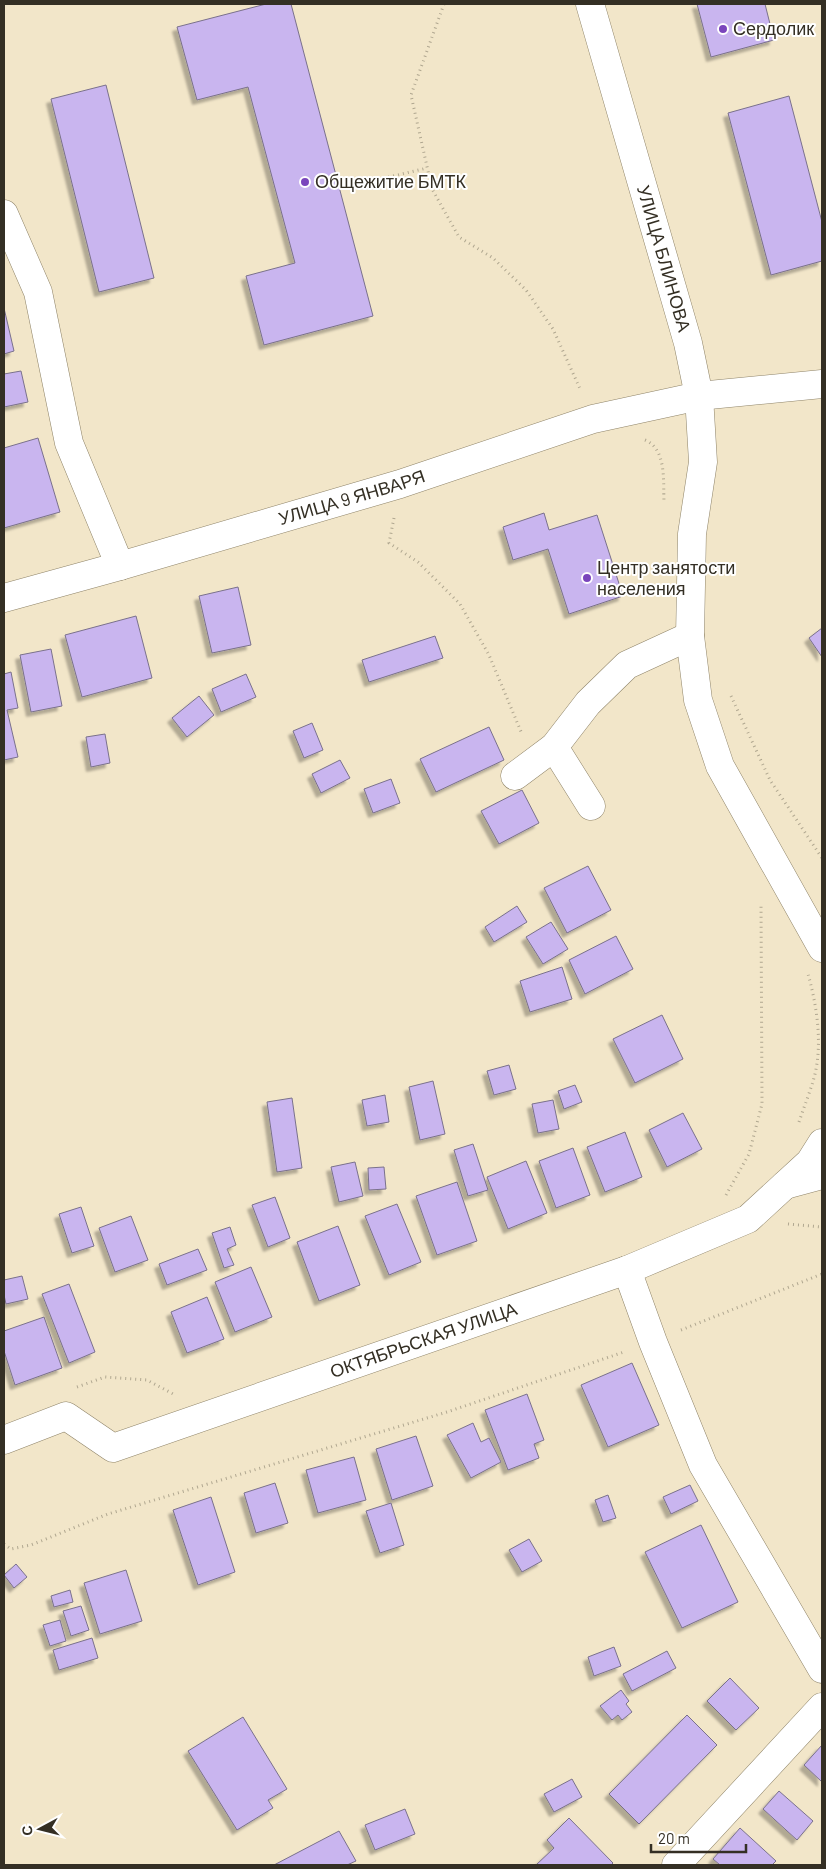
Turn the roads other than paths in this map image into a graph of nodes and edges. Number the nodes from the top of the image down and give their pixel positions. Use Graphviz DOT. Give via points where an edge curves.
graph roads {
  1 [pos="590,4"];
  2 [pos="4,214"];
  3 [pos="822,384"];
  4 [pos="699,396"];
  5 [pos="120,566"];
  6 [pos="4,598"];
  7 [pos="690,636"];
  8 [pos="590,806"];
  9 [pos="814,957"];
  10 [pos="822,1143"];
  11 [pos="822,1175"];
  12 [pos="785,1186"];
  13 [pos="627,1270"];
  14 [pos="4,1440"];
  15 [pos="822,1669"];
  16 [pos="822,1707"];
  17 [pos="676,1865"];
  1 -- 4 [label="main road, УЛИЦА БЛИНОВА" via="688,343"];
  2 -- 5 [label="main road" via="38,292 70,443"];
  3 -- 4 [label="main road"];
  4 -- 5 [label="main road, УЛИЦА 9 ЯНВАРЯ" via="594,419 400,484"];
  4 -- 7 [label="main road, УЛИЦА БЛИНОВА" via="703,462 692,534"];
  5 -- 6 [label="main road, УЛИЦА 9 ЯНВАРЯ"];
  7 -- 8 [label="main road" via="627,665 534,762"];
  7 -- 9 [label="main road, УЛИЦА БЛИНОВА" via="698,700 720,766"];
  10 -- 12 [label="main road, ОКТЯБРЬСКАЯ УЛИЦА" via="810,1162"];
  11 -- 12 [label="main road"];
  12 -- 13 [label="main road, ОКТЯБРЬСКАЯ УЛИЦА" via="748,1219"];
  13 -- 14 [label="main road, ОКТЯБРЬСКАЯ УЛИЦА" via="113,1448 66,1416"];
  13 -- 15 [label="main road" via="703,1465"];
  16 -- 17 [label="main road"];
}
